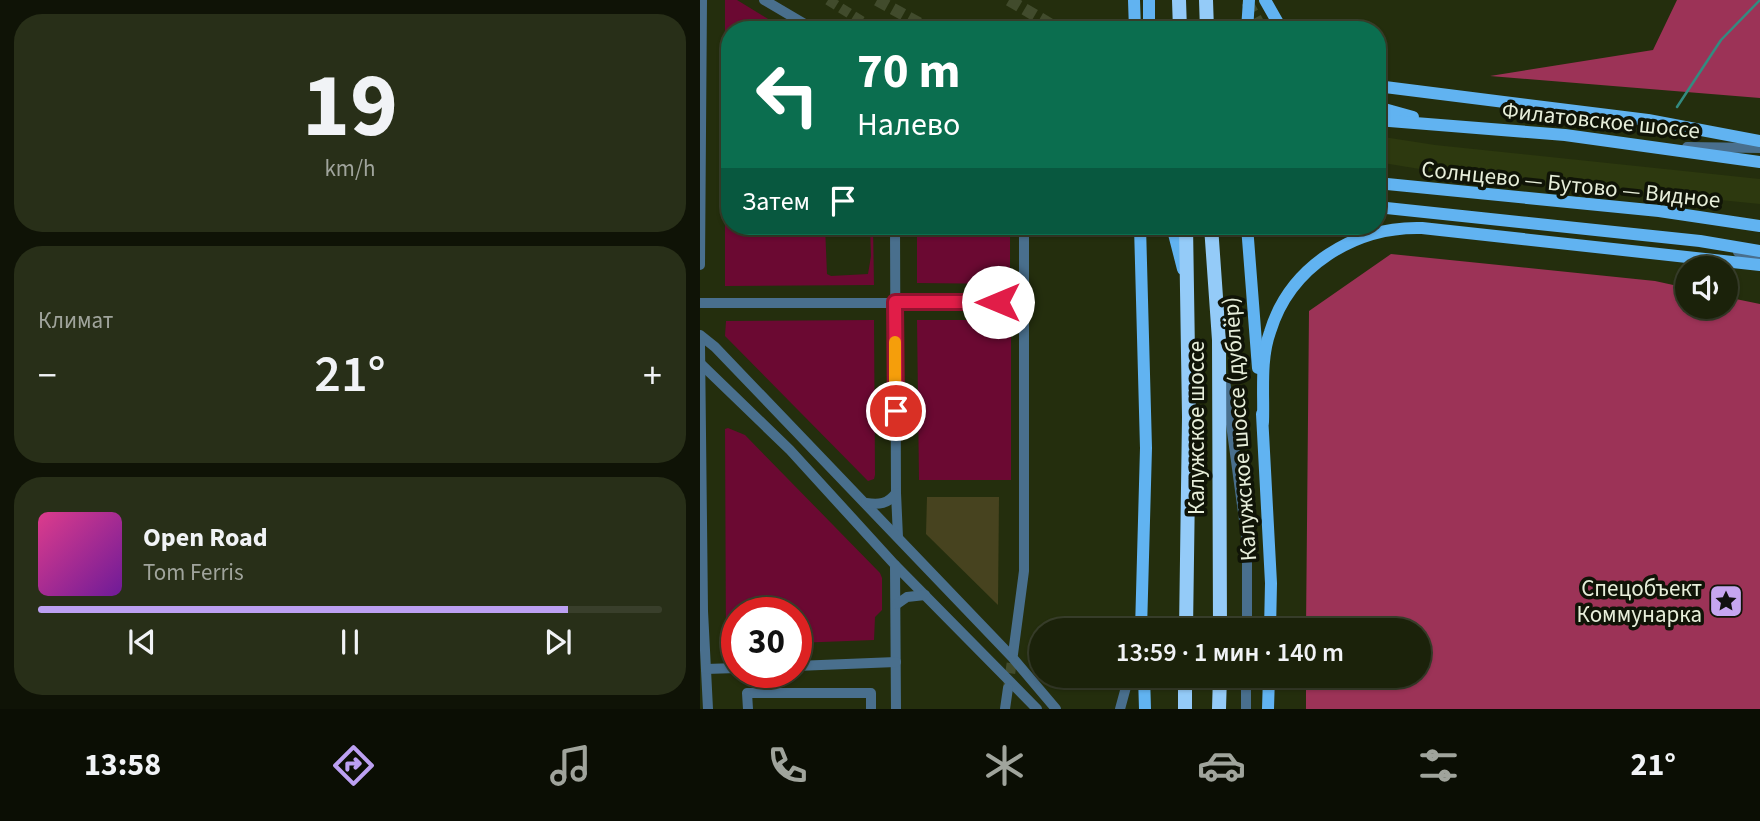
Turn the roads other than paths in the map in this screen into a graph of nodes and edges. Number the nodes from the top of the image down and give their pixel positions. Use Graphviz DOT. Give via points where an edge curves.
graph roads {
  1 [pos="702,0"];
  2 [pos="764,0"];
  3 [pos="1134,0"];
  4 [pos="1179,0"];
  5 [pos="1206,0"];
  6 [pos="1249,0"];
  7 [pos="1265,0"];
  8 [pos="800,21"];
  9 [pos="1135,21"];
  10 [pos="1180,21"];
  11 [pos="1207,21"];
  12 [pos="1248,21"];
  13 [pos="1277,21"];
  14 [pos="1386,87"];
  15 [pos="1386,110"];
  16 [pos="1386,121"];
  17 [pos="1437,124"];
  18 [pos="1760,141"];
  19 [pos="1658,147"];
  20 [pos="1760,148"];
  21 [pos="1760,162"];
  22 [pos="1386,184"];
  23 [pos="1386,208"];
  24 [pos="1760,226"];
  25 [pos="1386,231"];
  26 [pos="895,235"];
  27 [pos="1024,235"];
  28 [pos="1140,235"];
  29 [pos="1174,235"];
  30 [pos="1186,235"];
  31 [pos="1213,235"];
  32 [pos="1248,235"];
  33 [pos="1367,235"];
  34 [pos="1700,241"];
  35 [pos="1760,251"];
  36 [pos="1760,258"];
  37 [pos="700,265"];
  38 [pos="1760,265"];
  39 [pos="1188,287"];
  40 [pos="895,302"];
  41 [pos="700,303"];
  42 [pos="1024,303"];
  43 [pos="700,335"];
  44 [pos="1219,340"];
  45 [pos="700,344"];
  46 [pos="701,363"];
  47 [pos="1263,422"];
  48 [pos="896,493"];
  49 [pos="866,503"];
  50 [pos="898,537"];
  51 [pos="895,565"];
  52 [pos="925,595"];
  53 [pos="897,604"];
  54 [pos="1141,618"];
  55 [pos="1186,618"];
  56 [pos="1220,618"];
  57 [pos="1247,618"];
  58 [pos="1270,618"];
  59 [pos="1013,654"];
  60 [pos="896,662"];
  61 [pos="812,665"];
  62 [pos="706,669"];
  63 [pos="721,669"];
  64 [pos="1008,688"];
  65 [pos="1126,688"];
  66 [pos="1145,688"];
  67 [pos="1185,688"];
  68 [pos="1220,688"];
  69 [pos="1247,688"];
  70 [pos="1269,688"];
  71 [pos="707,707"];
  72 [pos="748,709"];
  73 [pos="871,709"];
  74 [pos="896,709"];
  75 [pos="1005,709"];
  76 [pos="1037,709"];
  77 [pos="1056,709"];
  78 [pos="1120,709"];
  79 [pos="1146,709"];
  80 [pos="1185,709"];
  81 [pos="1221,709"];
  82 [pos="1246,709"];
  83 [pos="1268,709"];
  1 -- 37 [label="street"];
  2 -- 8 [label="street"];
  3 -- 9 [label="main road"];
  4 -- 10 [label="highway"];
  5 -- 11 [label="highway"];
  6 -- 12 [label="main road"];
  7 -- 13 [label="main road"];
  14 -- 18 [label="main road" via="1648,120"];
  15 -- 17 [label="main road"];
  16 -- 17 [label="main road, Солнцево — Бутово — Видное"];
  17 -- 19 [label="main road, Филатовское шоссе"];
  19 -- 20 [label="street"];
  19 -- 21 [label="main road, Филатовское шоссе"];
  22 -- 24 [label="main road, Солнцево — Бутово — Видное" via="1659,211"];
  23 -- 34 [label="main road"];
  25 -- 38 [label="main road" via="1422,229"];
  26 -- 40 [label="street"];
  27 -- 42 [label="street"];
  28 -- 54 [label="main road" via="1146,448"];
  29 -- 39 [label="main road"];
  30 -- 39 [label="highway, Калужское шоссе"];
  31 -- 44 [label="highway, Калужское шоссе"];
  32 -- 47 [label="main road, Калужское шоссе (дублёр)"];
  33 -- 47 [label="main road" via="1316,263 1279,309 1265,349"];
  34 -- 35 [label="main road"];
  34 -- 36 [label="street"];
  39 -- 55 [label="highway, Калужское шоссе"];
  40 -- 41 [label="street"];
  40 -- 42 [label="street"];
  40 -- 48 [label="street"];
  42 -- 59 [label="street" via="1024,571"];
  43 -- 49 [label="street"];
  44 -- 56 [label="highway, Калужское шоссе"];
  44 -- 57 [label="street" via="1247,542"];
  45 -- 46 [label="street"];
  46 -- 51 [label="street" via="790,450"];
  46 -- 62 [label="street"];
  47 -- 58 [label="main road, Калужское шоссе (дублёр)"];
  48 -- 49 [label="street" via="881,504"];
  48 -- 50 [label="street"];
  49 -- 50 [label="street"];
  50 -- 77 [label="street"];
  51 -- 52 [label="street"];
  51 -- 53 [label="street"];
  52 -- 53 [label="street"];
  52 -- 76 [label="street"];
  53 -- 60 [label="street"];
  60 -- 61 [label="street"];
  60 -- 74 [label="street"];
  62 -- 63 [label="street"];
  62 -- 71 [label="street"];
  64 -- 75 [label="street"];
  65 -- 78 [label="street"];
  66 -- 79 [label="main road"];
  67 -- 80 [label="highway"];
  68 -- 81 [label="highway"];
  69 -- 82 [label="street"];
  70 -- 83 [label="main road"];
  72 -- 73 [label="street" via="747,693 871,693"];
}
